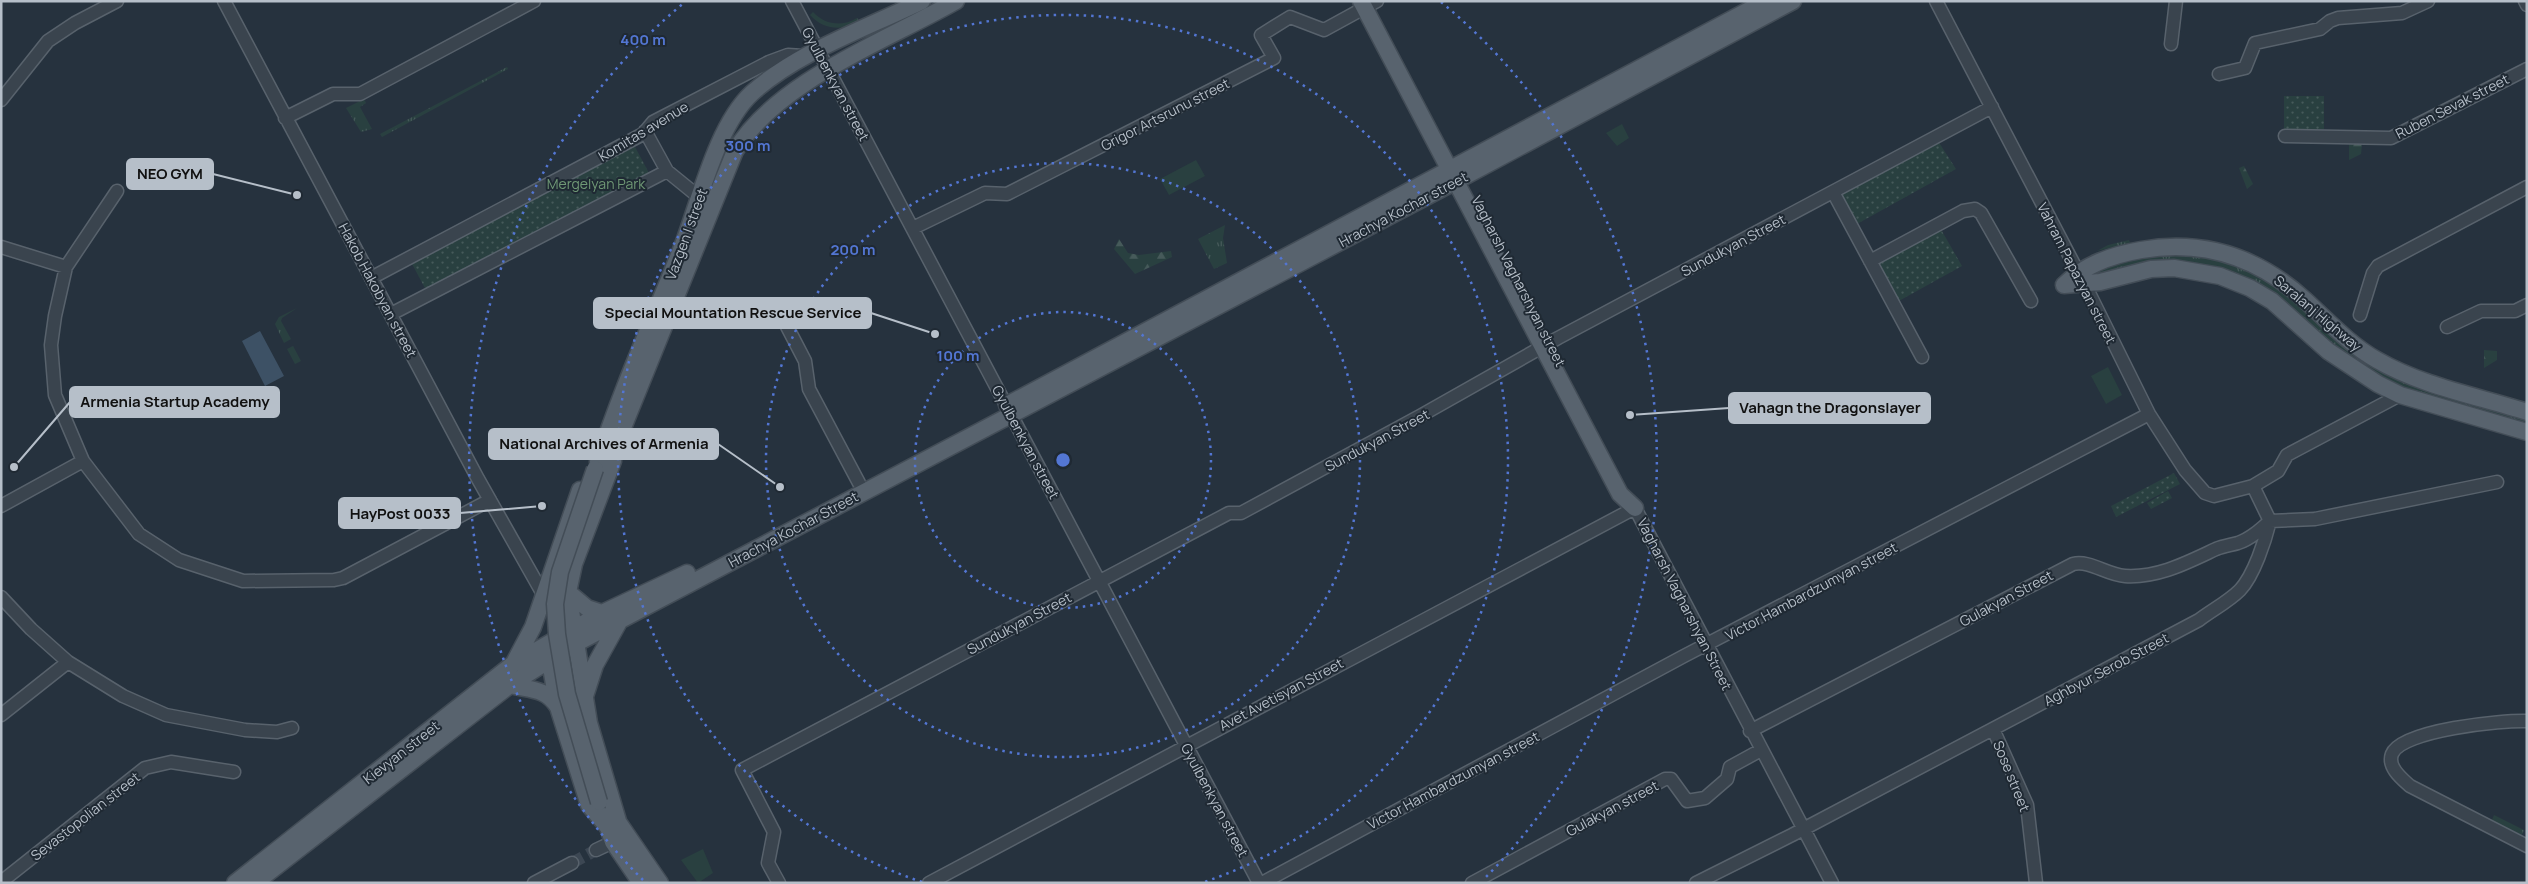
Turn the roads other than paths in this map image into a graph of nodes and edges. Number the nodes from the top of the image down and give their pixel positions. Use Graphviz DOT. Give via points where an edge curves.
graph roads {
  1 [pos="117,1"];
  2 [pos="224,1"];
  3 [pos="792,1"];
  4 [pos="922,1"];
  5 [pos="956,1"];
  6 [pos="1766,1"];
  7 [pos="1793,1"];
  8 [pos="1936,1"];
  9 [pos="2176,1"];
  10 [pos="2428,1"];
  11 [pos="2525,1"];
  12 [pos="1370,3"];
  13 [pos="530,4"];
  14 [pos="2527,5"];
  15 [pos="2171,44"];
  16 [pos="819,50"];
  17 [pos="803,56"];
  18 [pos="830,69"];
  19 [pos="2527,69"];
  20 [pos="2219,74"];
  21 [pos="1,100"];
  22 [pos="1992,107"];
  23 [pos="285,118"];
  24 [pos="645,131"];
  25 [pos="2285,136"];
  26 [pos="667,171"];
  27 [pos="1458,173"];
  28 [pos="2527,187"];
  29 [pos="117,191"];
  30 [pos="1833,192"];
  31 [pos="699,197"];
  32 [pos="913,228"];
  33 [pos="1,247"];
  34 [pos="1870,260"];
  35 [pos="66,268"];
  36 [pos="371,278"];
  37 [pos="2081,278"];
  38 [pos="2031,301"];
  39 [pos="2527,305"];
  40 [pos="779,311"];
  41 [pos="391,314"];
  42 [pos="2360,315"];
  43 [pos="2447,327"];
  44 [pos="1547,344"];
  45 [pos="1922,357"];
  46 [pos="2400,395"];
  47 [pos="1010,410"];
  48 [pos="2527,412"];
  49 [pos="2149,414"];
  50 [pos="2527,432"];
  51 [pos="612,439"];
  52 [pos="83,462"];
  53 [pos="2497,482"];
  54 [pos="859,483"];
  55 [pos="2253,486"];
  56 [pos="490,500"];
  57 [pos="1,506"];
  58 [pos="1635,508"];
  59 [pos="2270,522"];
  60 [pos="1099,581"];
  61 [pos="568,592"];
  62 [pos="542,594"];
  63 [pos="1,597"];
  64 [pos="602,613"];
  65 [pos="620,620"];
  66 [pos="1706,645"];
  67 [pos="562,647"];
  68 [pos="68,662"];
  69 [pos="513,664"];
  70 [pos="510,685"];
  71 [pos="584,698"];
  72 [pos="558,707"];
  73 [pos="1,715"];
  74 [pos="2527,721"];
  75 [pos="292,728"];
  76 [pos="1993,729"];
  77 [pos="1750,731"];
  78 [pos="1186,745"];
  79 [pos="1761,750"];
  80 [pos="234,772"];
  81 [pos="327,819"];
  82 [pos="613,824"];
  83 [pos="1803,829"];
  84 [pos="613,842"];
  85 [pos="2527,846"];
  86 [pos="596,850"];
  87 [pos="572,863"];
  88 [pos="1,882"];
  89 [pos="234,883"];
  90 [pos="255,883"];
  91 [pos="534,883"];
  92 [pos="641,883"];
  93 [pos="660,883"];
  94 [pos="779,883"];
  95 [pos="930,883"];
  96 [pos="1260,883"];
  97 [pos="1472,883"];
  98 [pos="1696,883"];
  99 [pos="1832,883"];
  100 [pos="2036,883"];
  1 -- 21 [label="street" via="48,41"];
  2 -- 23 [label="street, Hakob Hakobyan street"];
  3 -- 16 [label="street, Gyulbenkyan street"];
  4 -- 16 [label="main road, Komitas avenue"];
  5 -- 18 [label="main road"];
  6 -- 27 [label="main road, Hrachya Kochar street"];
  7 -- 27 [label="main road, Hrachya Kochar street"];
  8 -- 22 [label="street, Vahram Papazyan street"];
  9 -- 15 [label="street"];
  10 -- 20 [label="street" via="2402,13 2338,18 2320,29 2255,43 2245,68"];
  11 -- 14 [label="street"];
  12 -- 27 [label="main road"];
  12 -- 32 [label="street, Grigor Artsrunu street" via="1324,30 1290,17 1261,35 1274,58 1006,194 985,193"];
  13 -- 23 [label="street" via="360,94 326,96"];
  16 -- 17 [label="main road, Komitas avenue"];
  16 -- 18 [label="street, Gyulbenkyan street"];
  17 -- 24 [label="street, Komitas avenue" via="788,55 769,62 653,122"];
  17 -- 31 [label="main road, Vazgen I street" via="751,94 735,114"];
  18 -- 32 [label="street, Gyulbenkyan street"];
  18 -- 51 [label="main road, Vazgen I street" via="769,108 749,128 734,151"];
  19 -- 25 [label="street, Ruben Sevak street" via="2390,138"];
  22 -- 30 [label="street, Sundukyan Street"];
  22 -- 37 [label="street, Vahram Papazyan street"];
  23 -- 36 [label="street, Hakob Hakobyan street"];
  24 -- 26 [label="street"];
  24 -- 36 [label="street, Komitas avenue" via="479,223"];
  26 -- 31 [label="street"];
  26 -- 41 [label="street"];
  27 -- 44 [label="main road, Vagharsh Vagharshyan Street"];
  27 -- 47 [label="main road, Hrachya Kochar street"];
  28 -- 42 [label="street" via="2378,266 2373,272"];
  29 -- 35 [label="street"];
  30 -- 34 [label="street"];
  30 -- 44 [label="street, Sundukyan Street"];
  31 -- 51 [label="main road, Vazgen I street"];
  32 -- 47 [label="street, Gyulbenkyan street"];
  33 -- 35 [label="street"];
  34 -- 38 [label="street" via="1963,211 1975,209 1981,213"];
  34 -- 45 [label="street"];
  35 -- 52 [label="street" via="51,345 56,395"];
  36 -- 41 [label="street, Hakob Hakobyan street"];
  37 -- 46 [label="main road, Saralanj Highway" via="2100,282 2150,269 2174,268 2220,276 2272,301 2345,364"];
  37 -- 48 [label="main road, Saralanj Highway" via="2126,253 2152,248 2204,249 2241,258 2280,279 2376,360 2416,377"];
  37 -- 49 [label="street, Vahram Papazyan street"];
  39 -- 43 [label="street" via="2514,312 2481,311"];
  40 -- 54 [label="street" via="805,361 809,389"];
  41 -- 56 [label="street, Hakob Hakobyan street"];
  44 -- 58 [label="main road, Vagharsh Vagharshyan Street" via="1620,494"];
  44 -- 60 [label="street, Sundukyan Street" via="1241,513 1228,513"];
  46 -- 50 [label="main road, Saralanj Highway"];
  46 -- 55 [label="street, Vahram Papazyan street" via="2287,455 2278,471"];
  47 -- 54 [label="main road, Hrachya Kochar Street"];
  47 -- 60 [label="street, Gyulbenkyan street"];
  47 -- 65 [label="main road, Hrachya Kochar Street"];
  49 -- 55 [label="street, Vahram Papazyan street" via="2185,470 2205,493 2214,496"];
  49 -- 66 [label="street, Victor Hambardzumyan street"];
  51 -- 61 [label="main road, Vazgen I street" via="611,472 574,564"];
  51 -- 62 [label="main road, Vazgen I street" via="589,464"];
  51 -- 67 [label="main road, Vazgen I street, bridge" via="557,582 556,617"];
  52 -- 56 [label="street" via="139,534 179,560 243,581 343,578"];
  52 -- 57 [label="street"];
  53 -- 59 [label="street" via="2315,519"];
  54 -- 64 [label="main road, Hrachya Kochar Street" via="690,572"];
  55 -- 59 [label="street"];
  56 -- 62 [label="street"];
  58 -- 66 [label="street, Vagharsh Vagharshyan Street"];
  58 -- 78 [label="street, Avet Avetisyan Street"];
  59 -- 76 [label="street, Aghbyur Serob Street" via="2246,582 2230,598 2182,630"];
  59 -- 77 [label="street, Gulakyan Street" via="2240,542 2157,573 2124,576 2081,562 2073,564"];
  60 -- 78 [label="street, Gyulbenkyan street"];
  60 -- 94 [label="street, Sundukyan Street" via="742,770 774,832 768,862"];
  61 -- 62 [label="main road" via="553,598"];
  61 -- 64 [label="main road" via="587,608"];
  61 -- 67 [label="main road, Vazgen I street"];
  62 -- 69 [label="main road, Vazgen I street" via="533,627"];
  63 -- 68 [label="street"];
  64 -- 67 [label="main road, Hrachya Kochar Street"];
  65 -- 67 [label="main road, Hrachya Kochar Street"];
  65 -- 71 [label="main road" via="596,665"];
  66 -- 77 [label="street, Vagharsh Vagharshyan Street"];
  66 -- 96 [label="street, Victor Hambardzumyan street"];
  67 -- 69 [label="main road, Kievyan street"];
  67 -- 70 [label="main road, Kievyan street"];
  67 -- 71 [label="main road"];
  67 -- 72 [label="main road"];
  67 -- 82 [label="main road, bridge" via="572,716 601,801"];
  68 -- 73 [label="street"];
  68 -- 75 [label="street" via="123,696 166,715 245,730 277,732"];
  69 -- 81 [label="main road, Kievyan street"];
  70 -- 72 [label="main road" via="552,696"];
  70 -- 81 [label="main road, Kievyan street"];
  71 -- 72 [label="main road" via="576,694 565,696"];
  71 -- 82 [label="main road"];
  72 -- 82 [label="main road" via="588,805"];
  74 -- 85 [label="street" via="2475,724 2433,732 2400,746 2392,754 2391,762 2410,786"];
  76 -- 83 [label="street, Aghbyur Serob Street"];
  76 -- 100 [label="street, Sose street" via="2026,805"];
  77 -- 79 [label="street, Vagharsh Vagharshyan Street"];
  78 -- 95 [label="street, Avet Avetisyan Street"];
  78 -- 96 [label="street, Gyulbenkyan street"];
  79 -- 83 [label="street, Vagharsh Vagharshyan Street"];
  79 -- 97 [label="street, Gulakyan street" via="1730,767 1727,780 1705,798 1687,800 1671,779 1665,780"];
  80 -- 88 [label="street, Sevastopolian street" via="171,762 145,768"];
  81 -- 89 [label="main road, Kievyan street"];
  81 -- 90 [label="main road, Kievyan street"];
  82 -- 84 [label="main road"];
  82 -- 93 [label="main road"];
  83 -- 98 [label="street, Aghbyur Serob Street"];
  83 -- 99 [label="street, Vagharsh Vagharshyan Street"];
  84 -- 86 [label="street"];
  84 -- 92 [label="main road"];
  87 -- 91 [label="street"];
}
